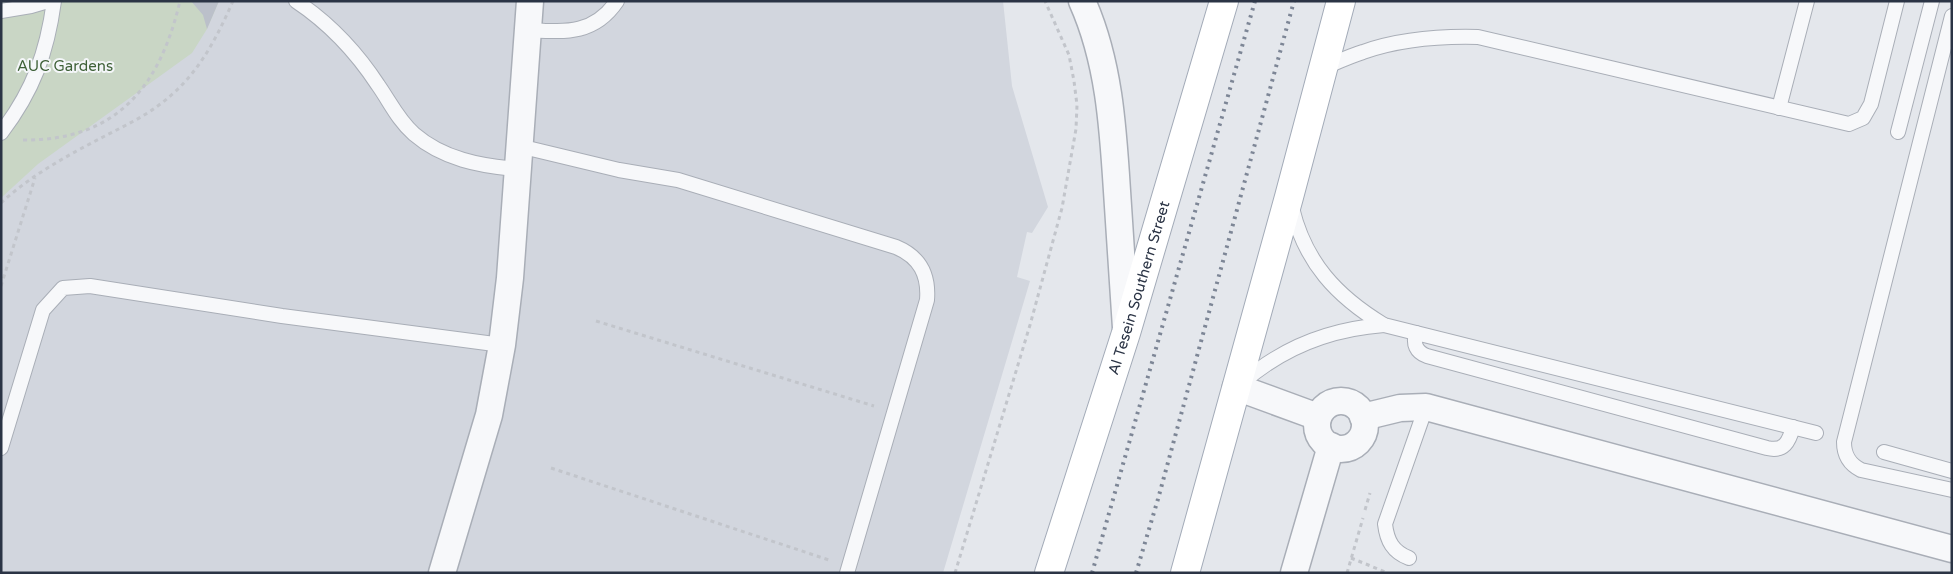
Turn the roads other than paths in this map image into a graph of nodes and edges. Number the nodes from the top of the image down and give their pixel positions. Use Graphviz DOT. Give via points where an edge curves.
graph roads {
  1 [pos="48,1"];
  2 [pos="54,1"];
  3 [pos="296,1"];
  4 [pos="617,1"];
  5 [pos="1082,1"];
  6 [pos="1224,1"];
  7 [pos="1341,1"];
  8 [pos="1807,1"];
  9 [pos="1897,1"];
  10 [pos="1932,1"];
  11 [pos="531,10"];
  12 [pos="1,11"];
  13 [pos="1952,16"];
  14 [pos="1324,68"];
  15 [pos="1779,108"];
  16 [pos="1898,132"];
  17 [pos="1,133"];
  18 [pos="518,158"];
  19 [pos="1289,197"];
  20 [pos="1384,324"];
  21 [pos="1416,332"];
  22 [pos="1126,333"];
  23 [pos="502,345"];
  24 [pos="1236,387"];
  25 [pos="1426,407"];
  26 [pos="1318,417"];
  27 [pos="1363,417"];
  28 [pos="1793,427"];
  29 [pos="1816,434"];
  30 [pos="1331,446"];
  31 [pos="1,448"];
  32 [pos="1884,452"];
  33 [pos="1952,471"];
  34 [pos="1952,490"];
  35 [pos="1952,549"];
  36 [pos="1409,558"];
  37 [pos="848,570"];
  38 [pos="442,573"];
  39 [pos="1049,573"];
  40 [pos="1185,573"];
  41 [pos="1294,573"];
  1 -- 12 [label="lane"];
  2 -- 17 [label="lane" via="42,60 15,115"];
  3 -- 18 [label="lane" via="343,41 415,135 451,156 472,163"];
  4 -- 11 [label="lane" via="602,18 576,30"];
  5 -- 22 [label="street" via="1095,34 1108,96"];
  6 -- 22 [label="main road, Al Tesein Southern Street"];
  7 -- 14 [label="main road"];
  8 -- 15 [label="lane"];
  9 -- 15 [label="lane" via="1871,104 1863,118 1849,124"];
  10 -- 16 [label="lane"];
  11 -- 18 [label="street"];
  13 -- 34 [label="lane" via="1844,442 1845,456 1861,470"];
  14 -- 15 [label="lane" via="1396,42 1478,37"];
  14 -- 19 [label="main road"];
  18 -- 23 [label="street"];
  18 -- 37 [label="lane" via="678,180 896,247 915,258 926,278 926,300"];
  19 -- 20 [label="lane" via="1296,224 1321,272 1354,305"];
  19 -- 24 [label="main road"];
  20 -- 21 [label="lane"];
  20 -- 24 [label="lane" via="1338,331 1301,344 1274,358"];
  21 -- 28 [label="lane"];
  21 -- 28 [label="lane" via="1415,345 1427,356 1774,450 1785,446"];
  22 -- 39 [label="main road, Al Tesein Southern Street"];
  23 -- 31 [label="lane" via="90,286 63,288 43,310"];
  23 -- 38 [label="street" via="489,415"];
  24 -- 26 [label="street"];
  24 -- 40 [label="main road"];
  25 -- 27 [label="street" via="1400,408"];
  25 -- 35 [label="street"];
  25 -- 36 [label="lane" via="1386,524 1386,534 1394,550"];
  26 -- 27 [label="street" via="1328,404 1344,401 1359,409"];
  26 -- 30 [label="street" via="1319,434"];
  27 -- 30 [label="street" via="1362,435 1356,442 1349,447"];
  28 -- 29 [label="lane"];
  30 -- 41 [label="street"];
  32 -- 33 [label="lane"];
}
